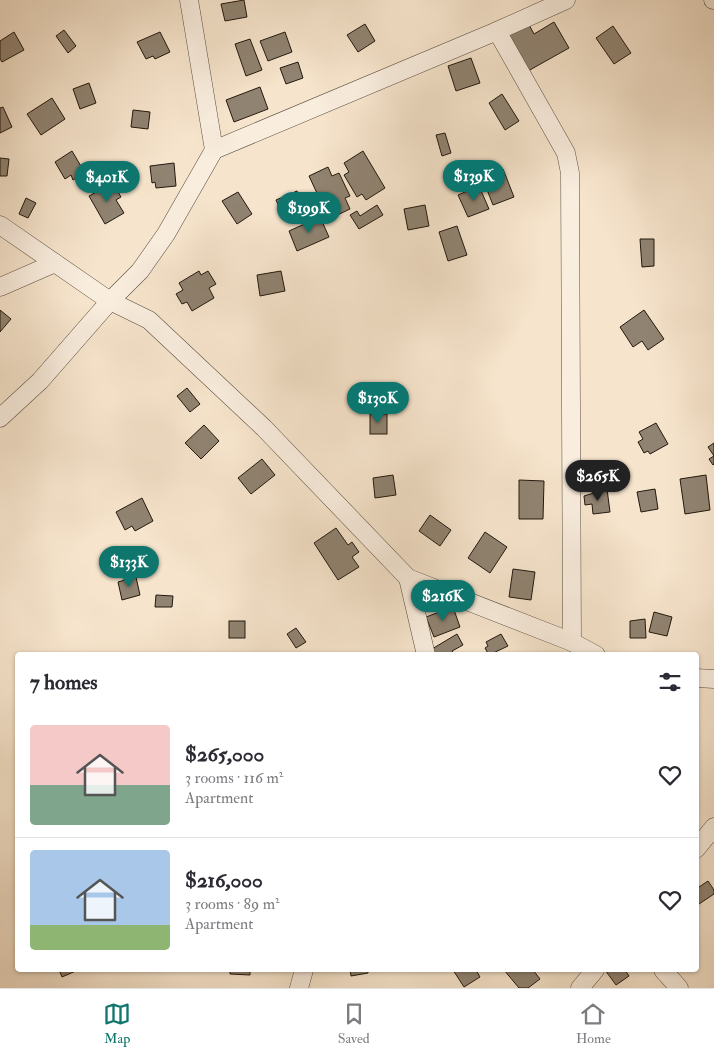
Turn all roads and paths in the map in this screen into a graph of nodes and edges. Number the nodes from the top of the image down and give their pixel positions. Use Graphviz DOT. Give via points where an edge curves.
graph roads {
  1 [pos="190,0"];
  2 [pos="566,0"];
  3 [pos="497,31"];
  4 [pos="214,150"];
  5 [pos="0,225"];
  6 [pos="55,263"];
  7 [pos="0,287"];
  8 [pos="110,301"];
  9 [pos="0,418"];
  10 [pos="408,578"];
  11 [pos="572,642"];
  12 [pos="425,652"];
  13 [pos="590,652"];
  14 [pos="699,678"];
  15 [pos="714,679"];
  16 [pos="714,827"];
  17 [pos="699,845"];
  18 [pos="303,972"];
  19 [pos="593,972"];
  20 [pos="665,972"];
  21 [pos="299,988"];
  22 [pos="580,988"];
  23 [pos="680,988"];
  1 -- 4 [label="street"];
  2 -- 3 [label="street"];
  3 -- 4 [label="street"];
  3 -- 11 [label="street" via="566,153 570,173"];
  4 -- 8 [label="street" via="166,234 140,271"];
  5 -- 6 [label="street"];
  6 -- 7 [label="street"];
  6 -- 8 [label="street"];
  8 -- 9 [label="street" via="40,381"];
  8 -- 10 [label="street" via="149,320 264,428"];
  10 -- 11 [label="street"];
  10 -- 12 [label="street"];
  11 -- 13 [label="street"];
  14 -- 15 [label="street"];
  16 -- 17 [label="street"];
  18 -- 21 [label="street"];
  19 -- 22 [label="street"];
  20 -- 23 [label="street"];
}
